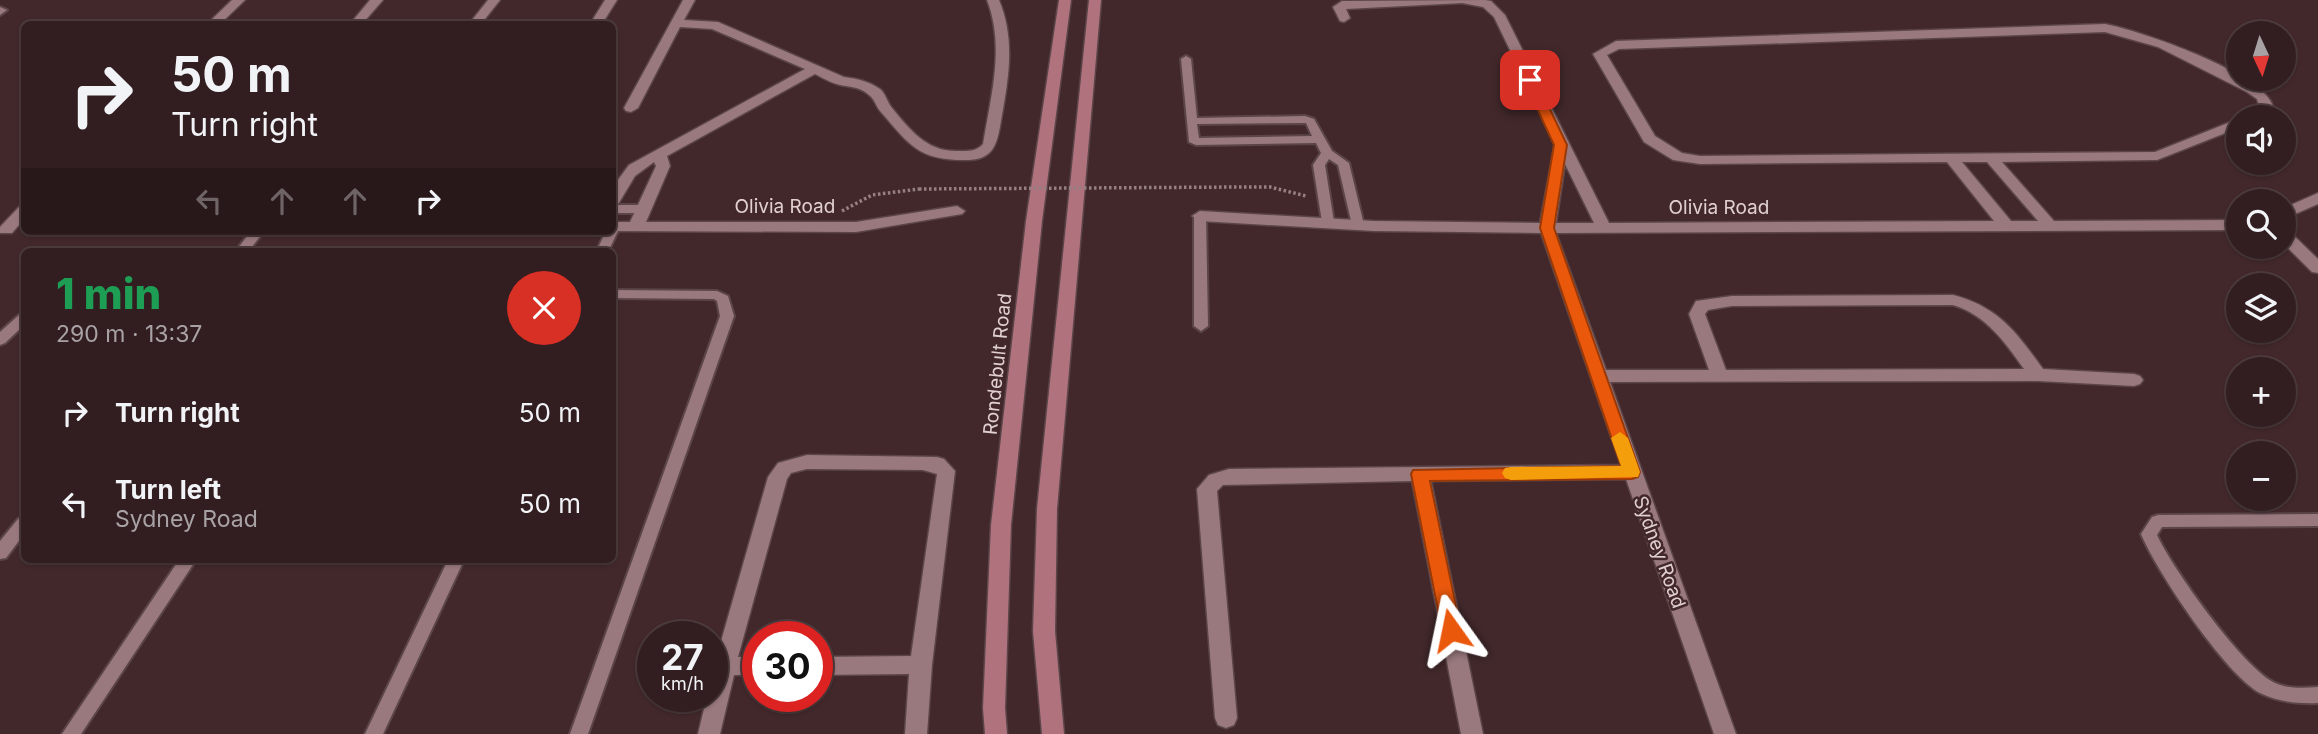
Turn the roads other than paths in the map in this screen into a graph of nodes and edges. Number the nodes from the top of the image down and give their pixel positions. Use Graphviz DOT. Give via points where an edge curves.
graph roads {
  1 [pos="239,0"];
  2 [pos="377,0"];
  3 [pos="494,0"];
  4 [pos="611,0"];
  5 [pos="689,0"];
  6 [pos="993,0"];
  7 [pos="1065,0"];
  8 [pos="1095,0"];
  9 [pos="1458,0"];
  10 [pos="1465,0"];
  11 [pos="1344,18"];
  12 [pos="216,21"];
  13 [pos="359,21"];
  14 [pos="477,21"];
  15 [pos="598,21"];
  16 [pos="677,23"];
  17 [pos="1186,59"];
  18 [pos="815,69"];
  19 [pos="2266,105"];
  20 [pos="631,108"];
  21 [pos="1191,121"];
  22 [pos="2226,128"];
  23 [pos="1319,139"];
  24 [pos="1561,145"];
  25 [pos="1327,153"];
  26 [pos="659,154"];
  27 [pos="1951,158"];
  28 [pos="1992,159"];
  29 [pos="616,195"];
  30 [pos="2318,198"];
  31 [pos="2296,208"];
  32 [pos="616,209"];
  33 [pos="643,209"];
  34 [pos="957,211"];
  35 [pos="21,213"];
  36 [pos="1200,216"];
  37 [pos="1328,222"];
  38 [pos="1358,225"];
  39 [pos="2226,225"];
  40 [pos="636,227"];
  41 [pos="2007,227"];
  42 [pos="2051,227"];
  43 [pos="1547,228"];
  44 [pos="1604,228"];
  45 [pos="616,229"];
  46 [pos="3,230"];
  47 [pos="21,230"];
  48 [pos="2296,247"];
  49 [pos="2318,268"];
  50 [pos="616,294"];
  51 [pos="21,320"];
  52 [pos="1201,326"];
  53 [pos="0,340"];
  54 [pos="2038,375"];
  55 [pos="1598,376"];
  56 [pos="1720,376"];
  57 [pos="2134,380"];
  58 [pos="1632,472"];
  59 [pos="1420,474"];
  60 [pos="2318,520"];
  61 [pos="21,527"];
  62 [pos="0,553"];
  63 [pos="186,563"];
  64 [pos="455,563"];
  65 [pos="728,655"];
  66 [pos="921,665"];
  67 [pos="833,666"];
  68 [pos="2318,695"];
  69 [pos="714,712"];
  70 [pos="1226,718"];
  71 [pos="71,734"];
  72 [pos="374,734"];
  73 [pos="579,734"];
  74 [pos="709,734"];
  75 [pos="916,734"];
  76 [pos="996,734"];
  77 [pos="1053,734"];
  78 [pos="1472,734"];
  79 [pos="1724,734"];
  1 -- 12 [label="street"];
  2 -- 13 [label="street"];
  3 -- 14 [label="street"];
  4 -- 15 [label="street"];
  5 -- 16 [label="street"];
  6 -- 18 [label="street" via="999,10 1003,46 990,144 980,153 944,156 928,152 883,106 878,94"];
  7 -- 76 [label="main road, Rondebult Road" via="1034,221 1001,525"];
  8 -- 77 [label="main road" via="1047,509 1044,631"];
  9 -- 11 [label="street" via="1342,5"];
  10 -- 24 [label="street" via="1487,4 1499,15"];
  16 -- 18 [label="street" via="714,25"];
  16 -- 20 [label="street"];
  17 -- 21 [label="lane"];
  18 -- 26 [label="street"];
  19 -- 27 [label="street" via="2252,89 2148,37 2105,28 1616,45 1601,54 1650,139 1678,157"];
  21 -- 23 [label="lane" via="1298,118 1310,121"];
  21 -- 23 [label="lane" via="1193,140 1200,144"];
  22 -- 28 [label="street" via="2157,156"];
  23 -- 25 [label="lane"];
  24 -- 43 [label="street, Sydney Road"];
  24 -- 44 [label="street"];
  25 -- 37 [label="lane" via="1320,165"];
  25 -- 38 [label="lane" via="1343,163"];
  26 -- 29 [label="street" via="629,170"];
  26 -- 33 [label="street" via="663,166"];
  27 -- 28 [label="street"];
  27 -- 41 [label="street"];
  28 -- 42 [label="street"];
  30 -- 31 [label="street"];
  32 -- 33 [label="lane"];
  33 -- 40 [label="street"];
  34 -- 40 [label="street, Olivia Road" via="856,227"];
  35 -- 46 [label="street"];
  36 -- 37 [label="street, Olivia Road"];
  36 -- 52 [label="lane"];
  37 -- 38 [label="street, Olivia Road"];
  38 -- 43 [label="street, Olivia Road"];
  39 -- 42 [label="street, Olivia Road"];
  40 -- 45 [label="street, Olivia Road"];
  41 -- 42 [label="street, Olivia Road"];
  41 -- 44 [label="street, Olivia Road"];
  43 -- 44 [label="street, Olivia Road"];
  43 -- 55 [label="street, Sydney Road"];
  46 -- 47 [label="street"];
  48 -- 49 [label="street"];
  50 -- 73 [label="lane" via="717,295 723,299 727,316"];
  51 -- 53 [label="lane"];
  54 -- 56 [label="street"];
  54 -- 56 [label="street" via="1985,311 1953,300 1702,305 1697,314"];
  54 -- 57 [label="street"];
  55 -- 56 [label="street"];
  55 -- 58 [label="street, Sydney Road"];
  58 -- 59 [label="street"];
  58 -- 79 [label="street, Sydney Road"];
  59 -- 70 [label="street" via="1229,476 1207,489"];
  59 -- 78 [label="street"];
  60 -- 68 [label="lane" via="2158,521 2149,534 2160,558 2243,670 2278,693"];
  61 -- 62 [label="lane"];
  63 -- 71 [label="lane"];
  64 -- 72 [label="lane"];
  65 -- 66 [label="street" via="778,477 785,468 807,461 923,463 937,464 946,471 947,482"];
  66 -- 67 [label="street"];
  66 -- 75 [label="street"];
  69 -- 74 [label="street"];
}
